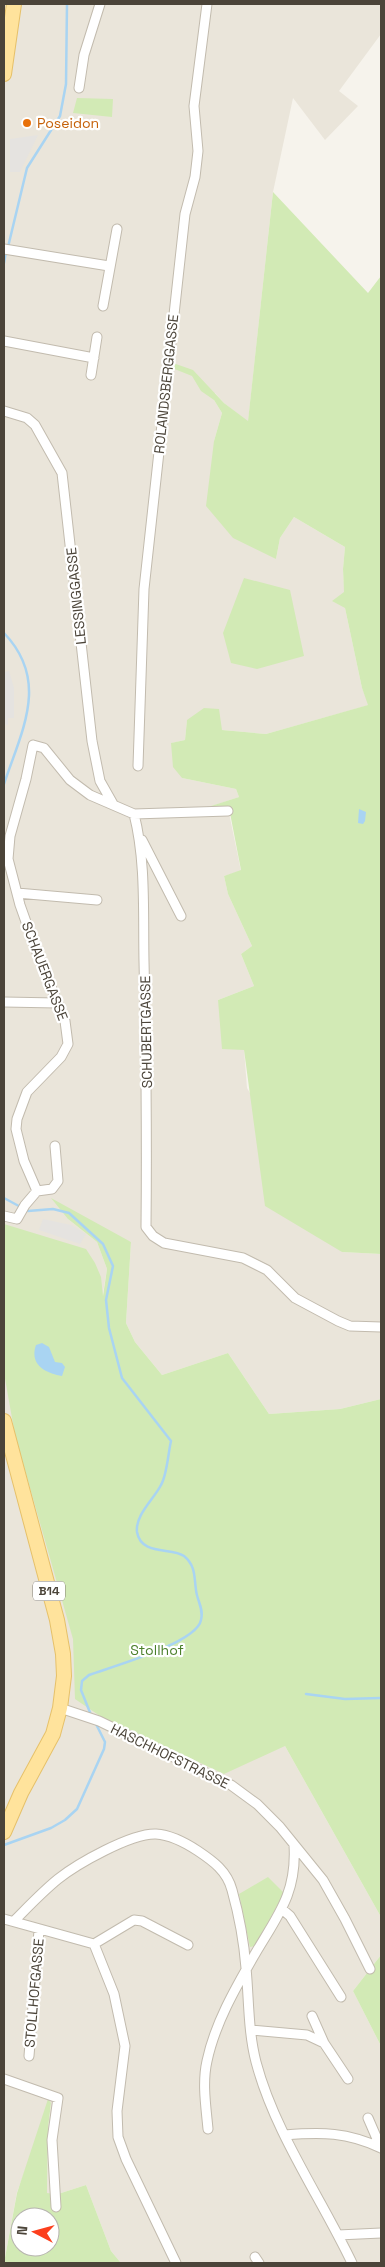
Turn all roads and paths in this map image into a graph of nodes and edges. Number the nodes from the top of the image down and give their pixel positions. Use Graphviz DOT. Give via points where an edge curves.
graph roads {
  1 [pos="14,4"];
  2 [pos="100,4"];
  3 [pos="207,4"];
  4 [pos="4,74"];
  5 [pos="79,88"];
  6 [pos="117,229"];
  7 [pos="7,249"];
  8 [pos="109,266"];
  9 [pos="103,306"];
  10 [pos="97,337"];
  11 [pos="4,341"];
  12 [pos="94,358"];
  13 [pos="91,375"];
  14 [pos="4,411"];
  15 [pos="138,766"];
  16 [pos="112,804"];
  17 [pos="228,811"];
  18 [pos="134,814"];
  19 [pos="140,838"];
  20 [pos="17,894"];
  21 [pos="97,900"];
  22 [pos="181,916"];
  23 [pos="4,1002"];
  24 [pos="57,1003"];
  25 [pos="55,1146"];
  26 [pos="37,1191"];
  27 [pos="4,1216"];
  28 [pos="381,1327"];
  29 [pos="4,1421"];
  30 [pos="60,1708"];
  31 [pos="5,1824"];
  32 [pos="294,1845"];
  33 [pos="283,1910"];
  34 [pos="4,1919"];
  35 [pos="14,1921"];
  36 [pos="39,1930"];
  37 [pos="94,1944"];
  38 [pos="188,1945"];
  39 [pos="246,1969"];
  40 [pos="370,1969"];
  41 [pos="341,1997"];
  42 [pos="312,2016"];
  43 [pos="250,2030"];
  44 [pos="324,2043"];
  45 [pos="29,2056"];
  46 [pos="4,2079"];
  47 [pos="348,2079"];
  48 [pos="368,2118"];
  49 [pos="208,2129"];
  50 [pos="285,2135"];
  51 [pos="381,2148"];
  52 [pos="56,2207"];
  53 [pos="381,2233"];
  54 [pos="338,2235"];
  55 [pos="176,2263"];
  56 [pos="352,2263"];
  1 -- 4 [label="main road"];
  2 -- 5 [label="street" via="84,55"];
  3 -- 15 [label="street, ROLANDSBERGGASSE" via="194,106 198,151 185,214 144,589"];
  6 -- 8 [label="street"];
  7 -- 8 [label="street"];
  8 -- 9 [label="street"];
  10 -- 12 [label="street"];
  11 -- 12 [label="street"];
  12 -- 13 [label="street"];
  14 -- 16 [label="street, LESSINGGASSE" via="27,418 35,425 62,473 92,741 100,781"];
  16 -- 18 [label="street"];
  16 -- 20 [label="street, SCHAUERGASSE" via="90,795 70,780 44,748 33,745 8,849 9,869"];
  17 -- 18 [label="street"];
  18 -- 19 [label="street, SCHUBERTGASSE"];
  19 -- 22 [label="street, SCHUBERTGASSE"];
  19 -- 28 [label="street, SCHUBERTGASSE" via="147,1103 146,1227 164,1243 243,1258 267,1270 302,1302 338,1322 350,1326"];
  20 -- 21 [label="street"];
  20 -- 24 [label="street, SCHAUERGASSE"];
  23 -- 24 [label="street"];
  24 -- 26 [label="street, SCHAUERGASSE" via="68,1030 68,1047 27,1092 16,1124 24,1161"];
  25 -- 26 [label="street" via="58,1181 52,1189"];
  26 -- 27 [label="street" via="17,1219"];
  29 -- 30 [label="main road, B14" via="61,1640 64,1676"];
  30 -- 31 [label="main road, B14" via="53,1734"];
  30 -- 32 [label="street, HASCHHOFSTRASSE" via="99,1721 231,1785 257,1804"];
  32 -- 33 [label="street" via="295,1861"];
  32 -- 40 [label="street, HASCHHOFSTRASSE" via="323,1880"];
  33 -- 39 [label="street"];
  33 -- 41 [label="street"];
  34 -- 35 [label="street"];
  35 -- 36 [label="street"];
  35 -- 39 [label="street" via="73,1868 130,1839 161,1834 192,1846 224,1872 232,1889"];
  36 -- 37 [label="street"];
  36 -- 45 [label="street, STOLLHOFGASSE"];
  37 -- 38 [label="street" via="134,1920"];
  37 -- 55 [label="street" via="114,1994 126,2046 117,2111 118,2137"];
  39 -- 43 [label="street"];
  39 -- 49 [label="street" via="216,2030 206,2062"];
  42 -- 44 [label="street"];
  43 -- 44 [label="street" via="307,2035"];
  43 -- 50 [label="street" via="270,2106"];
  44 -- 47 [label="street"];
  46 -- 52 [label="street" via="58,2098 52,2140"];
  48 -- 51 [label="street"];
  50 -- 51 [label="street" via="326,2132 356,2138"];
  50 -- 54 [label="street"];
  53 -- 54 [label="street"];
  54 -- 56 [label="street"];
}
